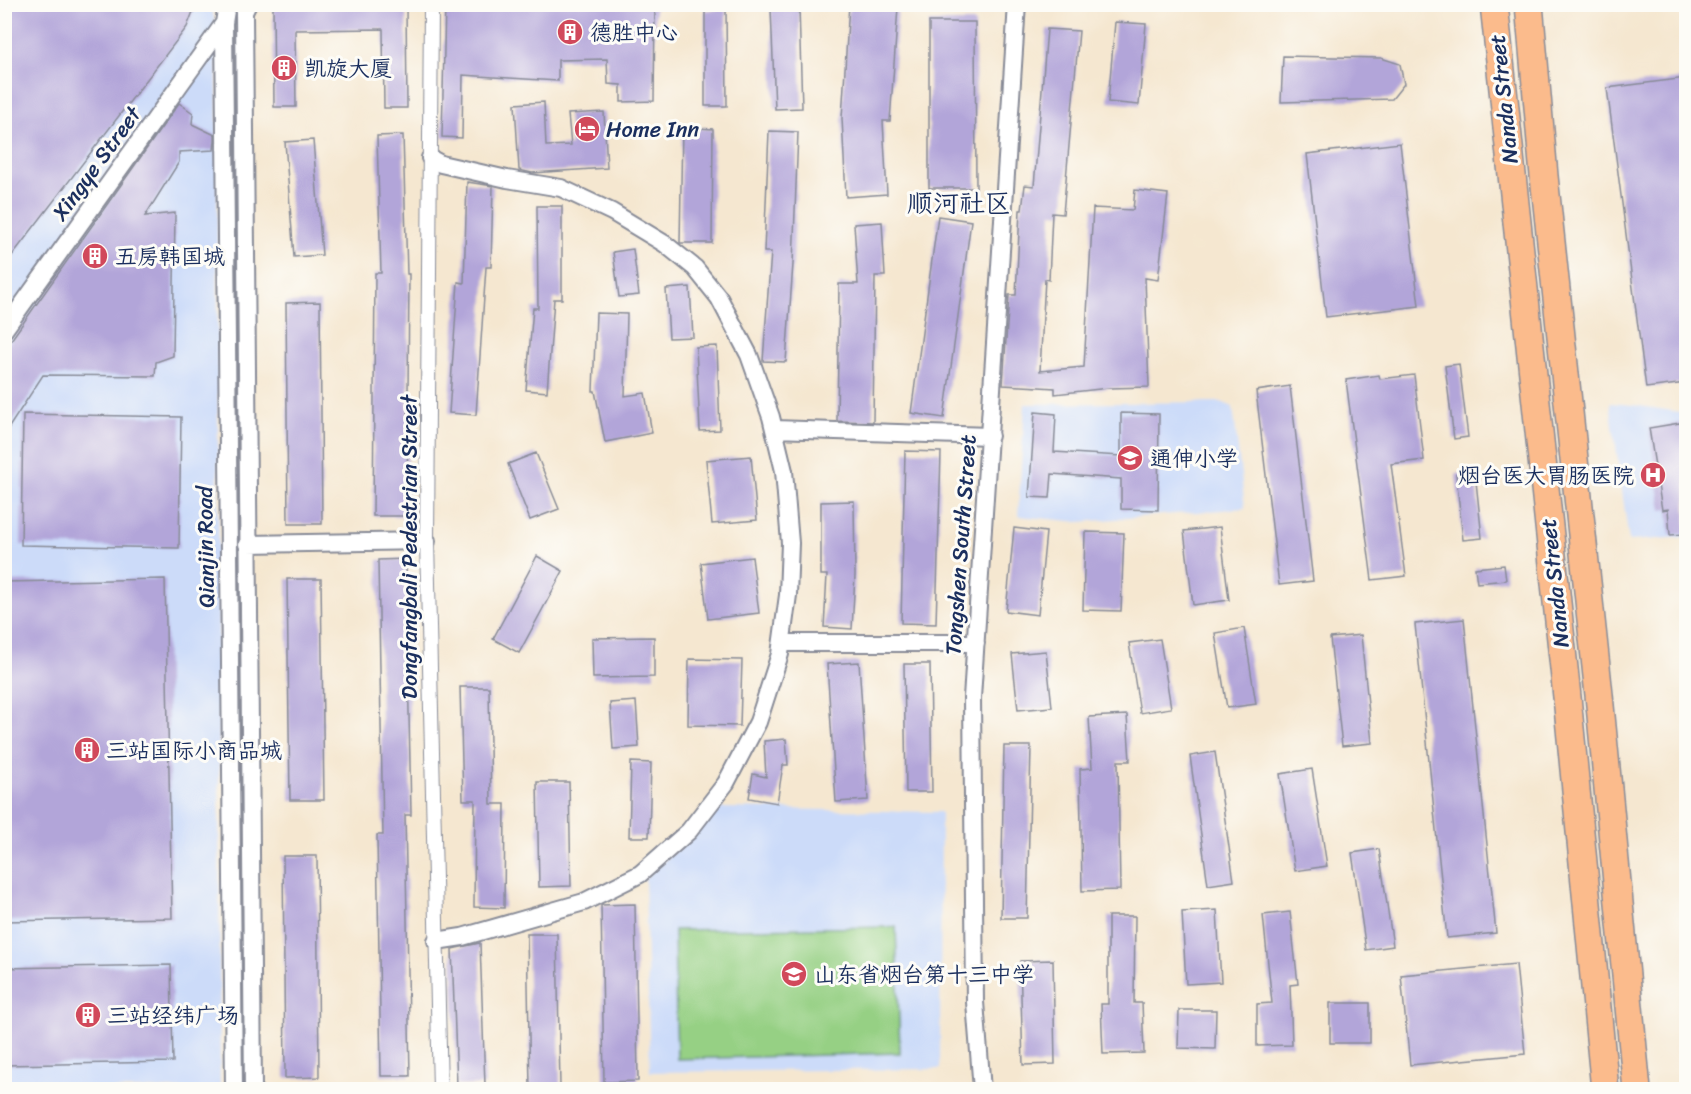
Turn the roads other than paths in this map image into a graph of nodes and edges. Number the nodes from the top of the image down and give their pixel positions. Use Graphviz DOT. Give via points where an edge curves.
graph roads {
  1 [pos="431,4"];
  2 [pos="1017,4"];
  3 [pos="1494,4"];
  4 [pos="1529,4"];
  5 [pos="246,8"];
  6 [pos="225,10"];
  7 [pos="430,158"];
  8 [pos="4,330"];
  9 [pos="774,429"];
  10 [pos="990,436"];
  11 [pos="428,541"];
  12 [pos="247,544"];
  13 [pos="782,643"];
  14 [pos="976,643"];
  15 [pos="436,941"];
  16 [pos="234,1089"];
  17 [pos="253,1089"];
  18 [pos="440,1089"];
  19 [pos="982,1089"];
  20 [pos="1605,1089"];
  21 [pos="1637,1089"];
  1 -- 7 [label="street, Dongfangbali Pedestrian Street"];
  2 -- 10 [label="street, Tongshen South Street"];
  3 -- 20 [label="main road, Nanda Street"];
  4 -- 21 [label="main road, Nanda Street"];
  5 -- 12 [label="street, Qianjin Road"];
  6 -- 8 [label="street, Xingye Street"];
  6 -- 16 [label="street, Qianjin Road"];
  7 -- 9 [label="street" via="441,164 561,188 612,212 665,244 695,268 719,297 749,355"];
  7 -- 11 [label="street, Dongfangbali Pedestrian Street"];
  9 -- 10 [label="street"];
  9 -- 13 [label="street" via="784,471 790,543"];
  10 -- 14 [label="street, Tongshen South Street"];
  11 -- 12 [label="street"];
  11 -- 15 [label="street, Dongfangbali Pedestrian Street"];
  12 -- 17 [label="street, Qianjin Road"];
  13 -- 14 [label="street"];
  13 -- 15 [label="street" via="758,722 726,783 689,831 640,874 584,902"];
  14 -- 19 [label="street, Tongshen South Street" via="972,698 975,1002"];
  15 -- 18 [label="street, Dongfangbali Pedestrian Street"];
}
